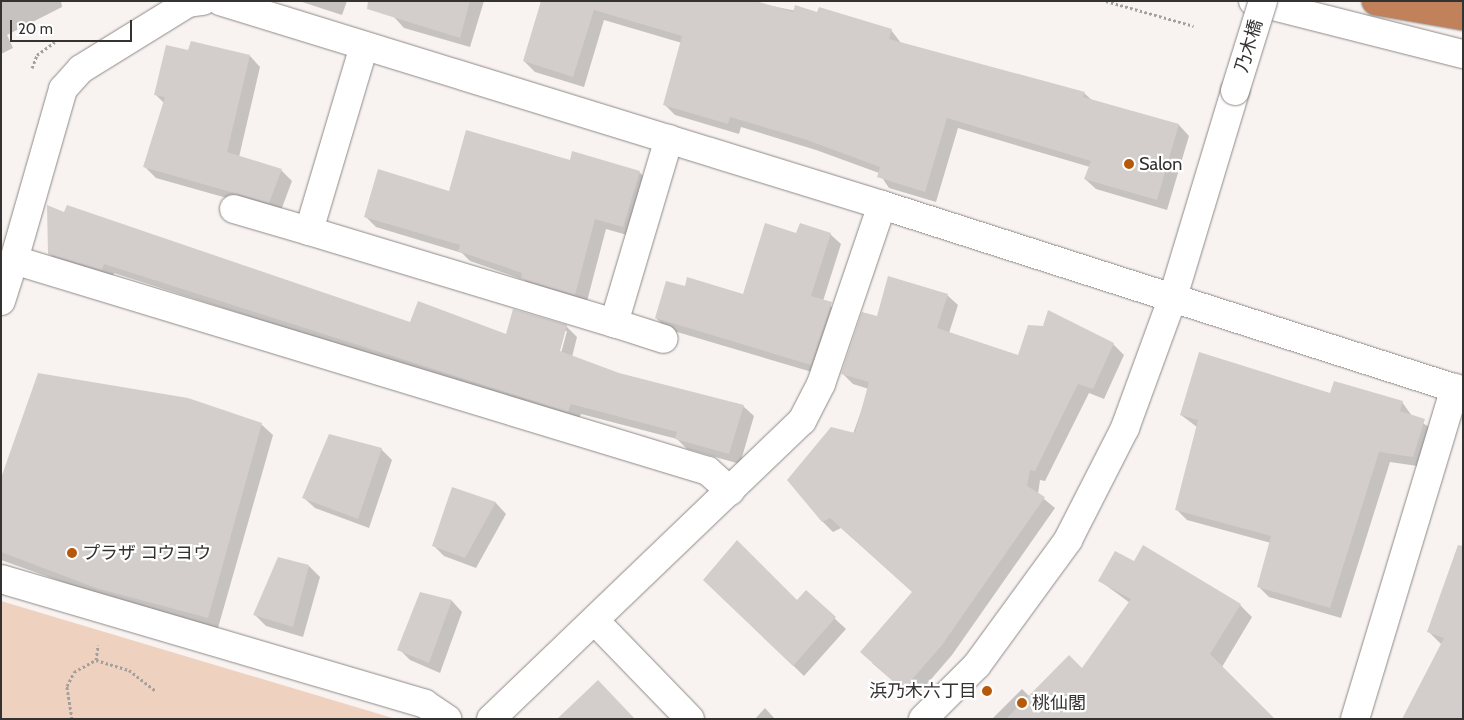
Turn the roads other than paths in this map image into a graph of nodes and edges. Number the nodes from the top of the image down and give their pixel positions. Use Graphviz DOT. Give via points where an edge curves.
graph roads {
  1 [pos="203,1"];
  2 [pos="220,1"];
  3 [pos="1253,1"];
  4 [pos="1263,1"];
  5 [pos="1376,1"];
  6 [pos="1463,16"];
  7 [pos="364,46"];
  8 [pos="1463,54"];
  9 [pos="669,139"];
  10 [pos="882,205"];
  11 [pos="234,210"];
  12 [pos="309,231"];
  13 [pos="14,260"];
  14 [pos="1173,297"];
  15 [pos="1,301"];
  16 [pos="614,323"];
  17 [pos="664,339"];
  18 [pos="1459,389"];
  19 [pos="730,491"];
  20 [pos="1,579"];
  21 [pos="596,622"];
  22 [pos="447,719"];
  23 [pos="491,719"];
  24 [pos="690,719"];
  25 [pos="923,719"];
  26 [pos="1354,719"];
  1 -- 13 [label="street" via="188,3 81,69 63,89"];
  2 -- 7 [label="street"];
  3 -- 8 [label="street"];
  4 -- 14 [label="street, 乃木橋, bridge"];
  5 -- 6 [label="highway"];
  7 -- 9 [label="street"];
  7 -- 12 [label="street"];
  9 -- 10 [label="street"];
  9 -- 16 [label="street"];
  10 -- 14 [label="street"];
  10 -- 19 [label="street" via="821,384 806,414"];
  11 -- 12 [label="street"];
  12 -- 16 [label="street"];
  13 -- 15 [label="street"];
  13 -- 19 [label="street" via="708,471"];
  14 -- 18 [label="street"];
  14 -- 25 [label="street, 乃木橋" via="1125,428 1068,540 977,665"];
  16 -- 17 [label="street"];
  18 -- 26 [label="street"];
  19 -- 21 [label="street"];
  20 -- 22 [label="street" via="425,704"];
  21 -- 23 [label="street"];
  21 -- 24 [label="street"];
}
